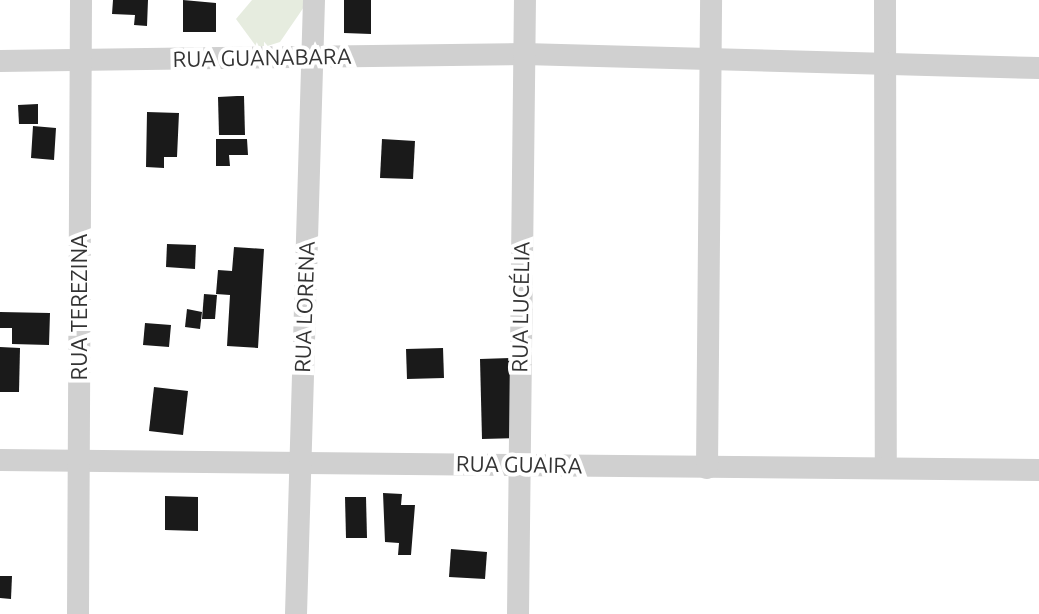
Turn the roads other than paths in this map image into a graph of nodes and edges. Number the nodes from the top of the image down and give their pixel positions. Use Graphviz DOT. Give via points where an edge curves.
graph roads {
  1 [pos="81,0"];
  2 [pos="314,0"];
  3 [pos="525,0"];
  4 [pos="711,0"];
  5 [pos="885,0"];
  6 [pos="524,54"];
  7 [pos="314,57"];
  8 [pos="80,60"];
  9 [pos="0,61"];
  10 [pos="710,61"];
  11 [pos="883,67"];
  12 [pos="1039,68"];
  13 [pos="0,460"];
  14 [pos="298,462"];
  15 [pos="518,464"];
  16 [pos="78,465"];
  17 [pos="886,467"];
  18 [pos="707,468"];
  19 [pos="1039,470"];
  20 [pos="78,614"];
  21 [pos="296,614"];
  22 [pos="518,614"];
  1 -- 8 [label="street, RUA TEREZINA"];
  2 -- 7 [label="street, RUA LORENA"];
  3 -- 6 [label="street, RUA LUCÉLIA"];
  4 -- 10 [label="street"];
  5 -- 11 [label="street"];
  6 -- 7 [label="street, RUA GUANABARA"];
  6 -- 10 [label="street, RUA GUANABARA"];
  6 -- 15 [label="street, RUA LUCÉLIA"];
  7 -- 8 [label="street, RUA GUANABARA"];
  7 -- 14 [label="street, RUA LORENA"];
  8 -- 9 [label="street, RUA GUANABARA"];
  8 -- 16 [label="street, RUA TEREZINA"];
  10 -- 11 [label="street, RUA GUANABARA"];
  10 -- 18 [label="street"];
  11 -- 12 [label="street, RUA GUANABARA"];
  11 -- 17 [label="street"];
  13 -- 16 [label="street, RUA GUAIRA"];
  14 -- 15 [label="street, RUA GUAIRA"];
  14 -- 16 [label="street, RUA GUAIRA"];
  14 -- 21 [label="street, RUA LORENA"];
  15 -- 18 [label="street, RUA GUAIRA"];
  15 -- 22 [label="street, RUA LUCÉLIA"];
  16 -- 20 [label="street, RUA TEREZINA"];
  17 -- 18 [label="street, RUA GUAIRA"];
  17 -- 19 [label="street, RUA GUAIRA"];
}
